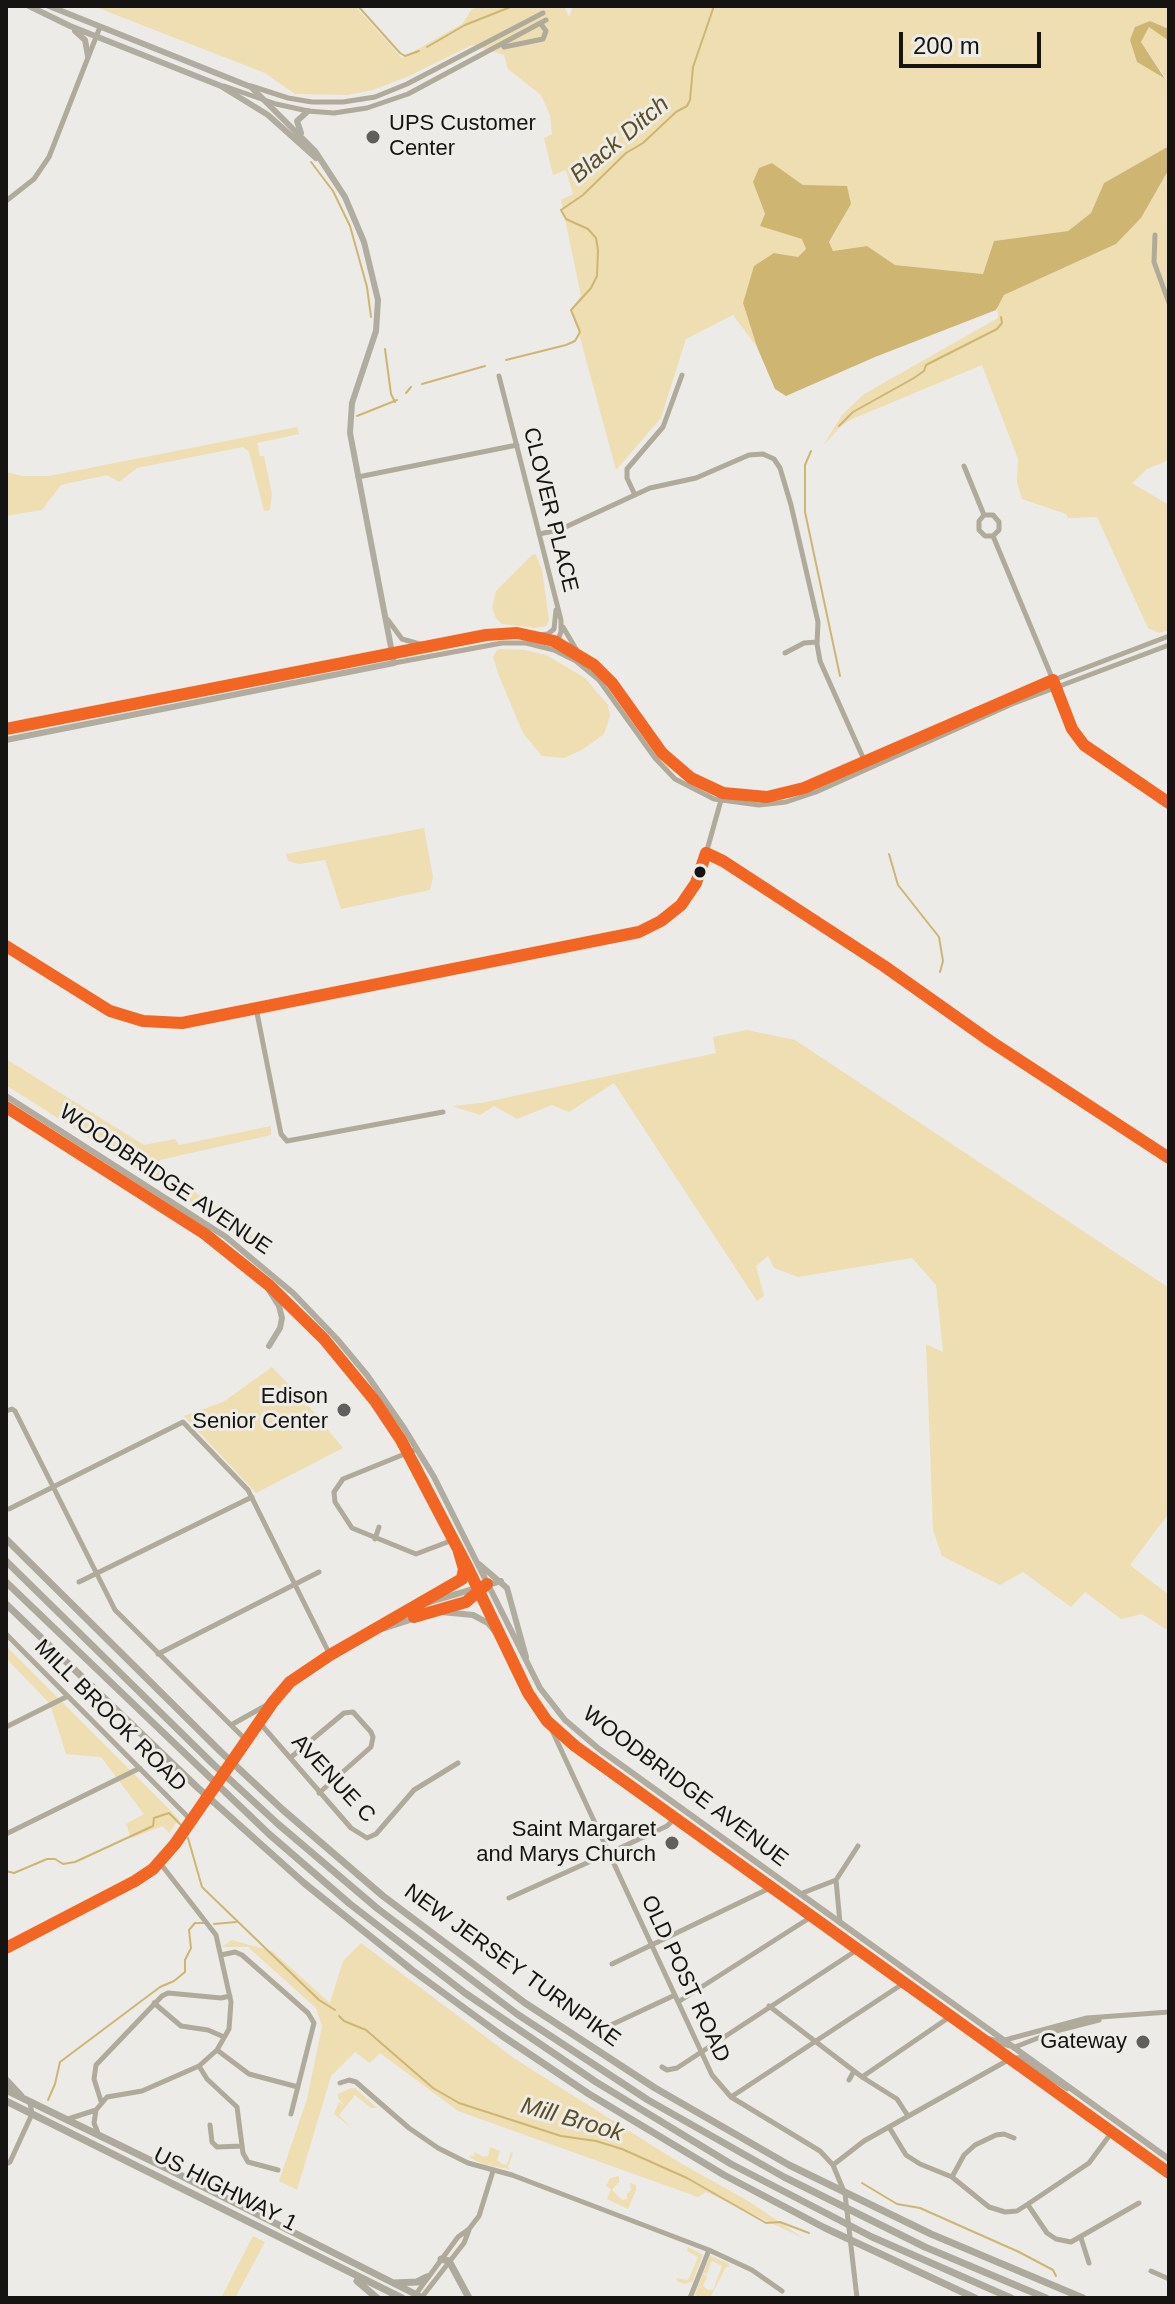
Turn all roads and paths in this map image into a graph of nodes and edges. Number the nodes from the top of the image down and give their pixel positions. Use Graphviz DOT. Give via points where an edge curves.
graph roads {
  1 [pos="29,6"];
  2 [pos="49,6"];
  3 [pos="543,19"];
  4 [pos="61,23"];
  5 [pos="522,25"];
  6 [pos="100,27"];
  7 [pos="96,36"];
  8 [pos="492,51"];
  9 [pos="88,56"];
  10 [pos="197,75"];
  11 [pos="247,84"];
  12 [pos="269,102"];
  13 [pos="308,111"];
  14 [pos="302,137"];
  15 [pos="334,179"];
  16 [pos="6,201"];
  17 [pos="1155,235"];
  18 [pos="1169,303"];
  19 [pos="682,375"];
  20 [pos="499,376"];
  21 [pos="517,445"];
  22 [pos="964,466"];
  23 [pos="358,477"];
  24 [pos="635,495"];
  25 [pos="984,515"];
  26 [pos="539,534"];
  27 [pos="993,536"];
  28 [pos="554,593"];
  29 [pos="384,610"];
  30 [pos="560,617"];
  31 [pos="534,635"];
  32 [pos="1169,636"];
  33 [pos="817,642"];
  34 [pos="557,643"];
  35 [pos="432,645"];
  36 [pos="1169,645"];
  37 [pos="554,650"];
  38 [pos="392,653"];
  39 [pos="785,653"];
  40 [pos="582,655"];
  41 [pos="394,663"];
  42 [pos="1053,680"];
  43 [pos="6,729"];
  44 [pos="6,740"];
  45 [pos="865,761"];
  46 [pos="868,769"];
  47 [pos="723,793"];
  48 [pos="721,801"];
  49 [pos="6,946"];
  50 [pos="256,1008"];
  51 [pos="6,1096"];
  52 [pos="6,1107"];
  53 [pos="443,1112"];
  54 [pos="263,1280"];
  55 [pos="269,1346"];
  56 [pos="6,1411"];
  57 [pos="417,1449"];
  58 [pos="408,1454"];
  59 [pos="53,1486"];
  60 [pos="252,1497"];
  61 [pos="9,1509"];
  62 [pos="379,1527"];
  63 [pos="6,1539"];
  64 [pos="375,1539"];
  65 [pos="453,1540"];
  66 [pos="462,1558"];
  67 [pos="474,1558"];
  68 [pos="6,1561"];
  69 [pos="319,1572"];
  70 [pos="96,1574"];
  71 [pos="501,1581"];
  72 [pos="6,1582"];
  73 [pos="79,1582"];
  74 [pos="295,1584"];
  75 [pos="487,1584"];
  76 [pos="479,1589"];
  77 [pos="6,1604"];
  78 [pos="419,1605"];
  79 [pos="429,1613"];
  80 [pos="6,1634"];
  81 [pos="368,1634"];
  82 [pos="503,1641"];
  83 [pos="158,1654"];
  84 [pos="330,1655"];
  85 [pos="530,1670"];
  86 [pos="68,1696"];
  87 [pos="273,1702"];
  88 [pos="547,1721"];
  89 [pos="259,1722"];
  90 [pos="231,1725"];
  91 [pos="6,1727"];
  92 [pos="247,1741"];
  93 [pos="290,1758"];
  94 [pos="458,1763"];
  95 [pos="140,1768"];
  96 [pos="319,1793"];
  97 [pos="672,1801"];
  98 [pos="675,1818"];
  99 [pos="192,1821"];
  100 [pos="6,1834"];
  101 [pos="601,1839"];
  102 [pos="858,1846"];
  103 [pos="620,1848"];
  104 [pos="608,1854"];
  105 [pos="160,1863"];
  106 [pos="836,1880"];
  107 [pos="770,1888"];
  108 [pos="799,1894"];
  109 [pos="509,1898"];
  110 [pos="811,1917"];
  111 [pos="840,1924"];
  112 [pos="651,1945"];
  113 [pos="6,1948"];
  114 [pos="857,1950"];
  115 [pos="221,1955"];
  116 [pos="612,1964"];
  117 [pos="904,1983"];
  118 [pos="230,1996"];
  119 [pos="676,1999"];
  120 [pos="154,2003"];
  121 [pos="768,2006"];
  122 [pos="1169,2012"];
  123 [pos="951,2016"];
  124 [pos="1108,2018"];
  125 [pos="611,2025"];
  126 [pos="978,2034"];
  127 [pos="224,2037"];
  128 [pos="1005,2040"];
  129 [pos="813,2041"];
  130 [pos="1015,2047"];
  131 [pos="217,2050"];
  132 [pos="701,2053"];
  133 [pos="1010,2059"];
  134 [pos="199,2066"];
  135 [pos="662,2067"];
  136 [pos="854,2071"];
  137 [pos="862,2077"];
  138 [pos="6,2080"];
  139 [pos="849,2080"];
  140 [pos="340,2083"];
  141 [pos="298,2087"];
  142 [pos="6,2090"];
  143 [pos="1080,2095"];
  144 [pos="731,2097"];
  145 [pos="6,2101"];
  146 [pos="101,2101"];
  147 [pos="28,2102"];
  148 [pos="96,2110"];
  149 [pos="32,2114"];
  150 [pos="291,2114"];
  151 [pos="908,2116"];
  152 [pos="66,2120"];
  153 [pos="210,2125"];
  154 [pos="889,2127"];
  155 [pos="1112,2132"];
  156 [pos="101,2137"];
  157 [pos="1014,2138"];
  158 [pos="242,2146"];
  159 [pos="1169,2159"];
  160 [pos="6,2164"];
  161 [pos="833,2165"];
  162 [pos="278,2170"];
  163 [pos="493,2171"];
  164 [pos="1169,2173"];
  165 [pos="952,2177"];
  166 [pos="1139,2203"];
  167 [pos="1028,2205"];
  168 [pos="1081,2238"];
  169 [pos="709,2250"];
  170 [pos="445,2260"];
  171 [pos="328,2263"];
  172 [pos="1089,2263"];
  173 [pos="1151,2271"];
  174 [pos="427,2277"];
  175 [pos="1169,2279"];
  176 [pos="390,2283"];
  177 [pos="782,2291"];
  178 [pos="419,2297"];
  179 [pos="377,2298"];
  180 [pos="402,2298"];
  181 [pos="469,2298"];
  182 [pos="690,2298"];
  183 [pos="857,2298"];
  184 [pos="975,2298"];
  185 [pos="1011,2298"];
  186 [pos="1046,2298"];
  187 [pos="1083,2298"];
  1 -- 4 [label="main road"];
  2 -- 6 [label="main road"];
  3 -- 5 [label="street"];
  3 -- 5 [label="street"];
  3 -- 8 [label="street"];
  3 -- 8 [label="street" via="543,39"];
  4 -- 7 [label="main road"];
  4 -- 9 [label="main road" via="83,38"];
  5 -- 11 [label="street" via="367,99 304,101"];
  6 -- 7 [label="street"];
  6 -- 11 [label="main road"];
  7 -- 9 [label="street"];
  7 -- 10 [label="main road"];
  8 -- 13 [label="street" via="380,105 340,113"];
  9 -- 16 [label="street" via="44,166"];
  10 -- 12 [label="street"];
  10 -- 15 [label="main road" via="268,115"];
  11 -- 12 [label="main road"];
  12 -- 13 [label="street"];
  12 -- 14 [label="main road"];
  13 -- 14 [label="main road" via="297,121"];
  14 -- 15 [label="main road"];
  15 -- 23 [label="main road" via="359,227 378,300 375,337 350,417"];
  17 -- 18 [label="street" via="1154,262"];
  19 -- 24 [label="street" via="663,427 627,469"];
  20 -- 21 [label="street, CLOVER PLACE"];
  21 -- 23 [label="street"];
  21 -- 26 [label="street, CLOVER PLACE"];
  22 -- 25 [label="street"];
  23 -- 29 [label="main road"];
  24 -- 26 [label="street"];
  24 -- 33 [label="street" via="696,478 751,454 768,455 777,462 818,622"];
  25 -- 27 [label="street" via="979,530"];
  25 -- 27 [label="street" via="999,522"];
  26 -- 28 [label="street, CLOVER PLACE"];
  27 -- 42 [label="street"];
  28 -- 30 [label="street, CLOVER PLACE"];
  28 -- 31 [label="street" via="554,629"];
  29 -- 35 [label="street" via="400,638"];
  29 -- 38 [label="main road"];
  30 -- 34 [label="street, CLOVER PLACE"];
  30 -- 40 [label="street"];
  31 -- 34 [label="street"];
  31 -- 35 [label="street" via="500,633"];
  32 -- 42 [label="street"];
  33 -- 39 [label="street"];
  33 -- 45 [label="street" via="823,670"];
  34 -- 37 [label="street, CLOVER PLACE"];
  34 -- 40 [label="street"];
  35 -- 38 [label="street"];
  36 -- 46 [label="street" via="1018,702"];
  37 -- 41 [label="street" via="502,643"];
  37 -- 48 [label="street" via="602,683 669,774"];
  38 -- 41 [label="main road"];
  38 -- 43 [label="main road"];
  40 -- 47 [label="street" via="612,683 671,763"];
  41 -- 44 [label="main road"];
  42 -- 45 [label="street"];
  45 -- 46 [label="street"];
  45 -- 47 [label="street" via="784,795"];
  46 -- 48 [label="street" via="786,802"];
  47 -- 48 [label="street"];
  48 -- 50 [label="street" via="692,890 675,911 647,929"];
  49 -- 50 [label="street" via="102,1007 134,1020 173,1024"];
  50 -- 53 [label="street" via="285,1140"];
  51 -- 57 [label="main road, WOODBRIDGE AVENUE" via="259,1262 367,1375"];
  52 -- 54 [label="main road, WOODBRIDGE AVENUE" via="205,1234"];
  54 -- 55 [label="main road" via="282,1318"];
  54 -- 58 [label="main road, WOODBRIDGE AVENUE" via="344,1363"];
  56 -- 59 [label="street" via="15,1411"];
  57 -- 58 [label="street"];
  57 -- 67 [label="main road, WOODBRIDGE AVENUE"];
  58 -- 64 [label="street" via="343,1479 334,1492 346,1522"];
  58 -- 65 [label="main road, WOODBRIDGE AVENUE"];
  59 -- 60 [label="street" via="183,1422"];
  59 -- 61 [label="street"];
  59 -- 70 [label="street"];
  60 -- 70 [label="street"];
  60 -- 74 [label="street"];
  62 -- 64 [label="street"];
  63 -- 187 [label="highway, NEW JERSEY TURNPIKE" via="242,1773 383,1896 557,2025 789,2165 979,2256"];
  64 -- 65 [label="street" via="416,1554"];
  65 -- 66 [label="main road, WOODBRIDGE AVENUE"];
  66 -- 76 [label="main road, WOODBRIDGE AVENUE"];
  66 -- 78 [label="main road" via="462,1579"];
  67 -- 71 [label="main road"];
  67 -- 75 [label="main road, WOODBRIDGE AVENUE"];
  68 -- 186 [label="highway, NEW JERSEY TURNPIKE" via="234,1784 354,1890 517,2014 603,2072 784,2177 878,2225"];
  69 -- 74 [label="street"];
  70 -- 73 [label="street"];
  70 -- 83 [label="street" via="115,1610"];
  71 -- 75 [label="main road"];
  71 -- 85 [label="main road"];
  72 -- 185 [label="highway, NEW JERSEY TURNPIKE" via="226,1795 350,1904 541,2046 685,2137 848,2225"];
  74 -- 83 [label="street"];
  74 -- 84 [label="street"];
  75 -- 76 [label="main road"];
  75 -- 85 [label="main road, WOODBRIDGE AVENUE"];
  76 -- 78 [label="main road"];
  76 -- 79 [label="main road" via="466,1602"];
  76 -- 82 [label="main road, WOODBRIDGE AVENUE"];
  77 -- 184 [label="highway" via="218,1806 346,1918 456,2003 679,2149 815,2224"];
  78 -- 81 [label="main road"];
  79 -- 81 [label="main road"];
  79 -- 82 [label="main road" via="473,1615"];
  80 -- 86 [label="street, MILL BROOK ROAD"];
  81 -- 84 [label="main road"];
  82 -- 88 [label="main road, WOODBRIDGE AVENUE"];
  83 -- 90 [label="street"];
  84 -- 87 [label="main road" via="300,1674"];
  85 -- 97 [label="main road, WOODBRIDGE AVENUE" via="565,1720"];
  86 -- 91 [label="street"];
  86 -- 95 [label="street, MILL BROOK ROAD"];
  87 -- 89 [label="main road"];
  87 -- 90 [label="street"];
  88 -- 98 [label="main road, WOODBRIDGE AVENUE"];
  88 -- 101 [label="street, OLD POST ROAD"];
  89 -- 92 [label="main road"];
  89 -- 93 [label="street, AVENUE C"];
  90 -- 92 [label="street"];
  92 -- 99 [label="main road"];
  93 -- 96 [label="street, AVENUE C"];
  93 -- 96 [label="street" via="347,1712 371,1732 371,1747"];
  94 -- 96 [label="street, AVENUE C" via="414,1790 367,1838"];
  95 -- 99 [label="street, MILL BROOK ROAD"];
  95 -- 100 [label="street"];
  97 -- 98 [label="main road"];
  97 -- 108 [label="main road, WOODBRIDGE AVENUE"];
  98 -- 103 [label="street"];
  98 -- 107 [label="main road, WOODBRIDGE AVENUE"];
  99 -- 105 [label="main road"];
  101 -- 103 [label="street" via="608,1847"];
  101 -- 104 [label="street, OLD POST ROAD"];
  102 -- 106 [label="street"];
  103 -- 104 [label="street"];
  104 -- 109 [label="street"];
  104 -- 112 [label="street, OLD POST ROAD"];
  105 -- 113 [label="main road"];
  105 -- 115 [label="street" via="213,1928"];
  106 -- 108 [label="street"];
  106 -- 111 [label="street"];
  107 -- 110 [label="main road, WOODBRIDGE AVENUE"];
  107 -- 112 [label="street"];
  108 -- 111 [label="main road, WOODBRIDGE AVENUE"];
  110 -- 114 [label="main road, WOODBRIDGE AVENUE"];
  110 -- 119 [label="street"];
  111 -- 128 [label="main road, WOODBRIDGE AVENUE"];
  112 -- 116 [label="street"];
  112 -- 119 [label="street, OLD POST ROAD"];
  114 -- 117 [label="main road, WOODBRIDGE AVENUE"];
  114 -- 121 [label="street"];
  115 -- 118 [label="street"];
  115 -- 141 [label="street" via="242,1955 314,2023"];
  117 -- 123 [label="main road, WOODBRIDGE AVENUE"];
  117 -- 129 [label="street"];
  118 -- 120 [label="street" via="168,1993"];
  118 -- 127 [label="street"];
  119 -- 125 [label="street"];
  119 -- 132 [label="street, OLD POST ROAD"];
  120 -- 127 [label="street" via="181,2026"];
  120 -- 146 [label="street" via="96,2065"];
  121 -- 129 [label="street"];
  121 -- 132 [label="street"];
  122 -- 124 [label="street"];
  123 -- 126 [label="main road, WOODBRIDGE AVENUE"];
  123 -- 137 [label="street"];
  124 -- 128 [label="street" via="1087,2018"];
  124 -- 130 [label="street"];
  126 -- 130 [label="main road"];
  126 -- 133 [label="main road, WOODBRIDGE AVENUE"];
  127 -- 131 [label="street"];
  128 -- 130 [label="main road, WOODBRIDGE AVENUE"];
  129 -- 136 [label="street"];
  129 -- 144 [label="street"];
  130 -- 143 [label="main road, WOODBRIDGE AVENUE"];
  131 -- 134 [label="street"];
  131 -- 141 [label="street" via="252,2075"];
  132 -- 135 [label="street" via="677,2068"];
  132 -- 144 [label="street, OLD POST ROAD"];
  133 -- 143 [label="main road" via="1021,2058"];
  133 -- 151 [label="street"];
  133 -- 155 [label="main road, WOODBRIDGE AVENUE"];
  134 -- 146 [label="street" via="142,2091"];
  134 -- 158 [label="street" via="237,2107"];
  136 -- 137 [label="street"];
  136 -- 139 [label="street"];
  137 -- 151 [label="street" via="897,2099"];
  138 -- 147 [label="highway"];
  140 -- 163 [label="street" via="356,2082 438,2148"];
  141 -- 150 [label="street"];
  142 -- 147 [label="highway"];
  143 -- 159 [label="main road, WOODBRIDGE AVENUE"];
  144 -- 161 [label="street, OLD POST ROAD" via="820,2151"];
  145 -- 149 [label="highway, US HIGHWAY 1"];
  146 -- 148 [label="street"];
  147 -- 149 [label="street"];
  147 -- 152 [label="highway"];
  148 -- 152 [label="street"];
  148 -- 156 [label="street" via="94,2123"];
  149 -- 160 [label="street"];
  149 -- 171 [label="highway, US HIGHWAY 1"];
  151 -- 154 [label="street"];
  152 -- 156 [label="highway"];
  153 -- 158 [label="street" via="217,2147"];
  154 -- 161 [label="street"];
  154 -- 165 [label="street" via="906,2155"];
  155 -- 164 [label="main road, WOODBRIDGE AVENUE"];
  155 -- 167 [label="street" via="1089,2163"];
  156 -- 176 [label="highway"];
  157 -- 165 [label="street" via="996,2135 975,2145"];
  158 -- 162 [label="street" via="248,2162"];
  161 -- 183 [label="street, OLD POST ROAD" via="845,2194"];
  163 -- 169 [label="street"];
  163 -- 170 [label="street" via="479,2216 464,2243"];
  165 -- 167 [label="street" via="997,2210 1017,2211"];
  166 -- 168 [label="street"];
  167 -- 168 [label="street" via="1047,2233 1063,2242"];
  168 -- 172 [label="street"];
  169 -- 177 [label="street"];
  169 -- 182 [label="street"];
  170 -- 174 [label="street"];
  170 -- 178 [label="street"];
  170 -- 181 [label="highway"];
  171 -- 179 [label="highway"];
  171 -- 180 [label="highway, US HIGHWAY 1"];
  173 -- 175 [label="street"];
  174 -- 176 [label="highway"];
  174 -- 178 [label="street"];
  176 -- 178 [label="highway"];
}
